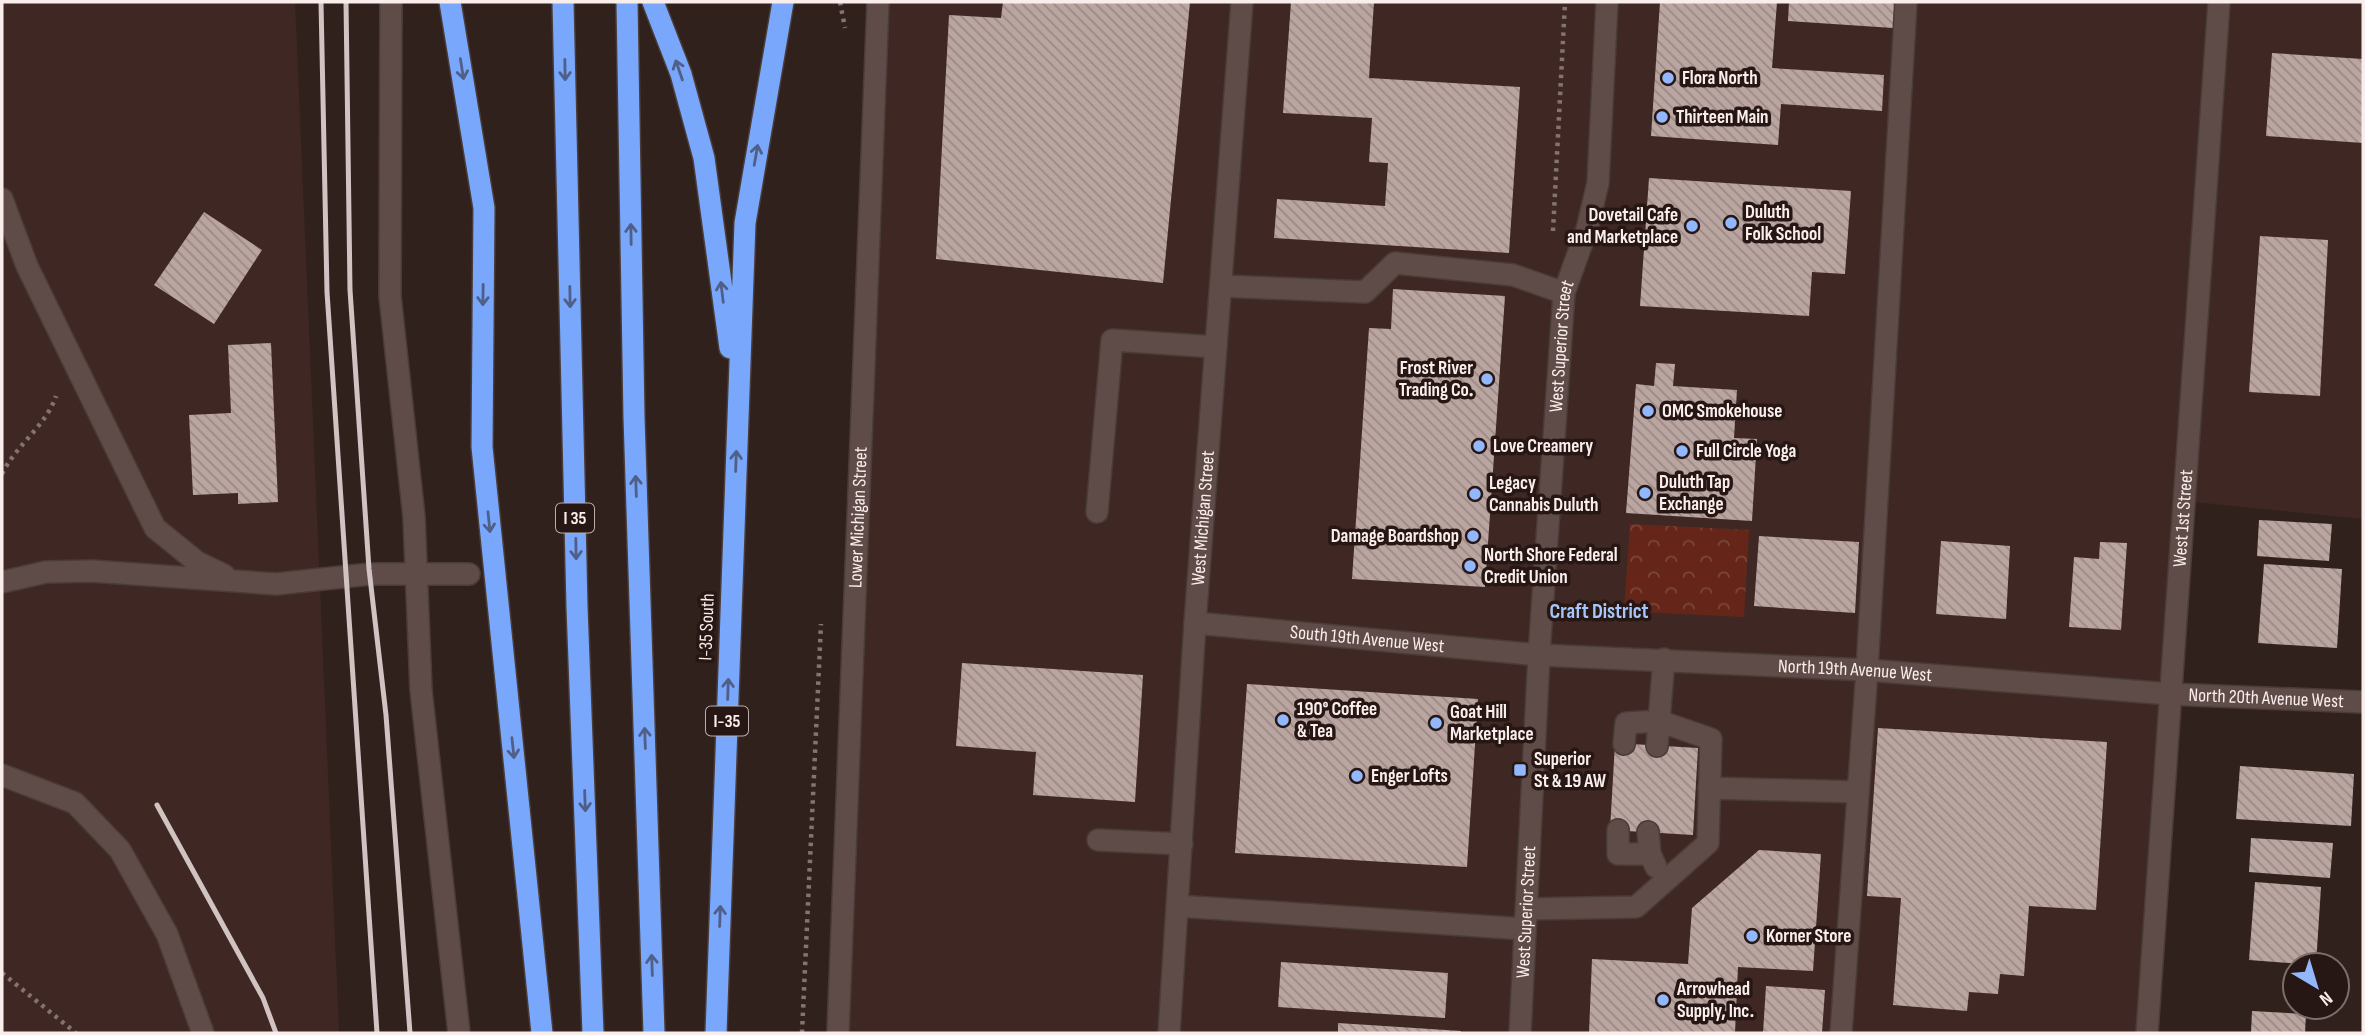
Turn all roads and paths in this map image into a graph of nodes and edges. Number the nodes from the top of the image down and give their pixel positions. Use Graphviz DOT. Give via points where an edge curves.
graph roads {
  1 [pos="391,2"];
  2 [pos="450,2"];
  3 [pos="563,2"];
  4 [pos="627,2"];
  5 [pos="653,2"];
  6 [pos="783,2"];
  7 [pos="878,2"];
  8 [pos="1242,2"];
  9 [pos="1607,2"];
  10 [pos="1906,2"];
  11 [pos="2219,2"];
  12 [pos="2,199"];
  13 [pos="1221,286"];
  14 [pos="1564,293"];
  15 [pos="1216,347"];
  16 [pos="58,390"];
  17 [pos="738,409"];
  18 [pos="2,474"];
  19 [pos="1097,512"];
  20 [pos="469,574"];
  21 [pos="416,575"];
  22 [pos="236,581"];
  23 [pos="2,582"];
  24 [pos="1195,623"];
  25 [pos="1539,655"];
  26 [pos="1664,659"];
  27 [pos="1867,670"];
  28 [pos="2169,694"];
  29 [pos="2363,702"];
  30 [pos="1659,721"];
  31 [pos="1624,744"];
  32 [pos="1657,746"];
  33 [pos="2,775"];
  34 [pos="1709,788"];
  35 [pos="1858,792"];
  36 [pos="1618,830"];
  37 [pos="1648,832"];
  38 [pos="1098,840"];
  39 [pos="1182,844"];
  40 [pos="1650,854"];
  41 [pos="1663,883"];
  42 [pos="1177,906"];
  43 [pos="1526,919"];
  44 [pos="2,973"];
  45 [pos="76,1033"];
  46 [pos="203,1033"];
  47 [pos="459,1033"];
  48 [pos="542,1033"];
  49 [pos="593,1033"];
  50 [pos="654,1033"];
  51 [pos="716,1033"];
  52 [pos="838,1033"];
  53 [pos="1169,1033"];
  54 [pos="1520,1033"];
  55 [pos="1841,1033"];
  56 [pos="2147,1033"];
  1 -- 21 [label="street" via="390,296"];
  2 -- 48 [label="highway, one-way" via="484,208 482,447"];
  3 -- 49 [label="highway, I 35, one-way" via="577,607"];
  50 -- 4 [label="highway, one-way"];
  17 -- 5 [label="highway, one-way" via="704,158 681,74"];
  17 -- 6 [label="highway, I-35 South / I-35, one-way" via="745,223"];
  7 -- 52 [label="street, Lower Michigan Street"];
  8 -- 13 [label="street, West Michigan Street"];
  9 -- 14 [label="street, West Superior Street" via="1598,183"];
  10 -- 27 [label="street"];
  11 -- 28 [label="street, West 1st Street"];
  12 -- 22 [label="street" via="27,266 155,528 197,562"];
  13 -- 14 [label="street" via="1365,292 1395,263 1513,275"];
  13 -- 15 [label="street, West Michigan Street"];
  14 -- 25 [label="street, West Superior Street"];
  15 -- 19 [label="street" via="1112,340"];
  15 -- 24 [label="street, West Michigan Street"];
  16 -- 18 [label="path"];
  51 -- 17 [label="highway, I-35 South / I-35, one-way"];
  20 -- 21 [label="street"];
  21 -- 22 [label="street" via="344,575 276,584"];
  21 -- 47 [label="street" via="421,690"];
  22 -- 23 [label="street" via="91,571 46,572"];
  24 -- 25 [label="street, South 19th Avenue West"];
  24 -- 39 [label="street, West Michigan Street"];
  25 -- 26 [label="street, North 19th Avenue West"];
  25 -- 43 [label="street, West Superior Street"];
  26 -- 27 [label="street, North 19th Avenue West"];
  26 -- 30 [label="street"];
  27 -- 28 [label="street, North 19th Avenue West"];
  27 -- 35 [label="street"];
  28 -- 29 [label="street, North 20th Avenue West"];
  28 -- 56 [label="street, West 1st Street"];
  30 -- 31 [label="street" via="1626,723"];
  30 -- 32 [label="street"];
  30 -- 34 [label="street" via="1711,739"];
  33 -- 46 [label="street" via="75,803 120,850 167,934"];
  34 -- 35 [label="street"];
  34 -- 41 [label="street" via="1708,843"];
  35 -- 55 [label="street"];
  36 -- 40 [label="street" via="1618,853"];
  37 -- 40 [label="street"];
  38 -- 39 [label="street"];
  39 -- 42 [label="street, West Michigan Street"];
  40 -- 41 [label="street"];
  41 -- 43 [label="street" via="1636,907"];
  42 -- 43 [label="street"];
  42 -- 53 [label="street, West Michigan Street"];
  43 -- 54 [label="street, West Superior Street"];
  44 -- 45 [label="path"];
}
